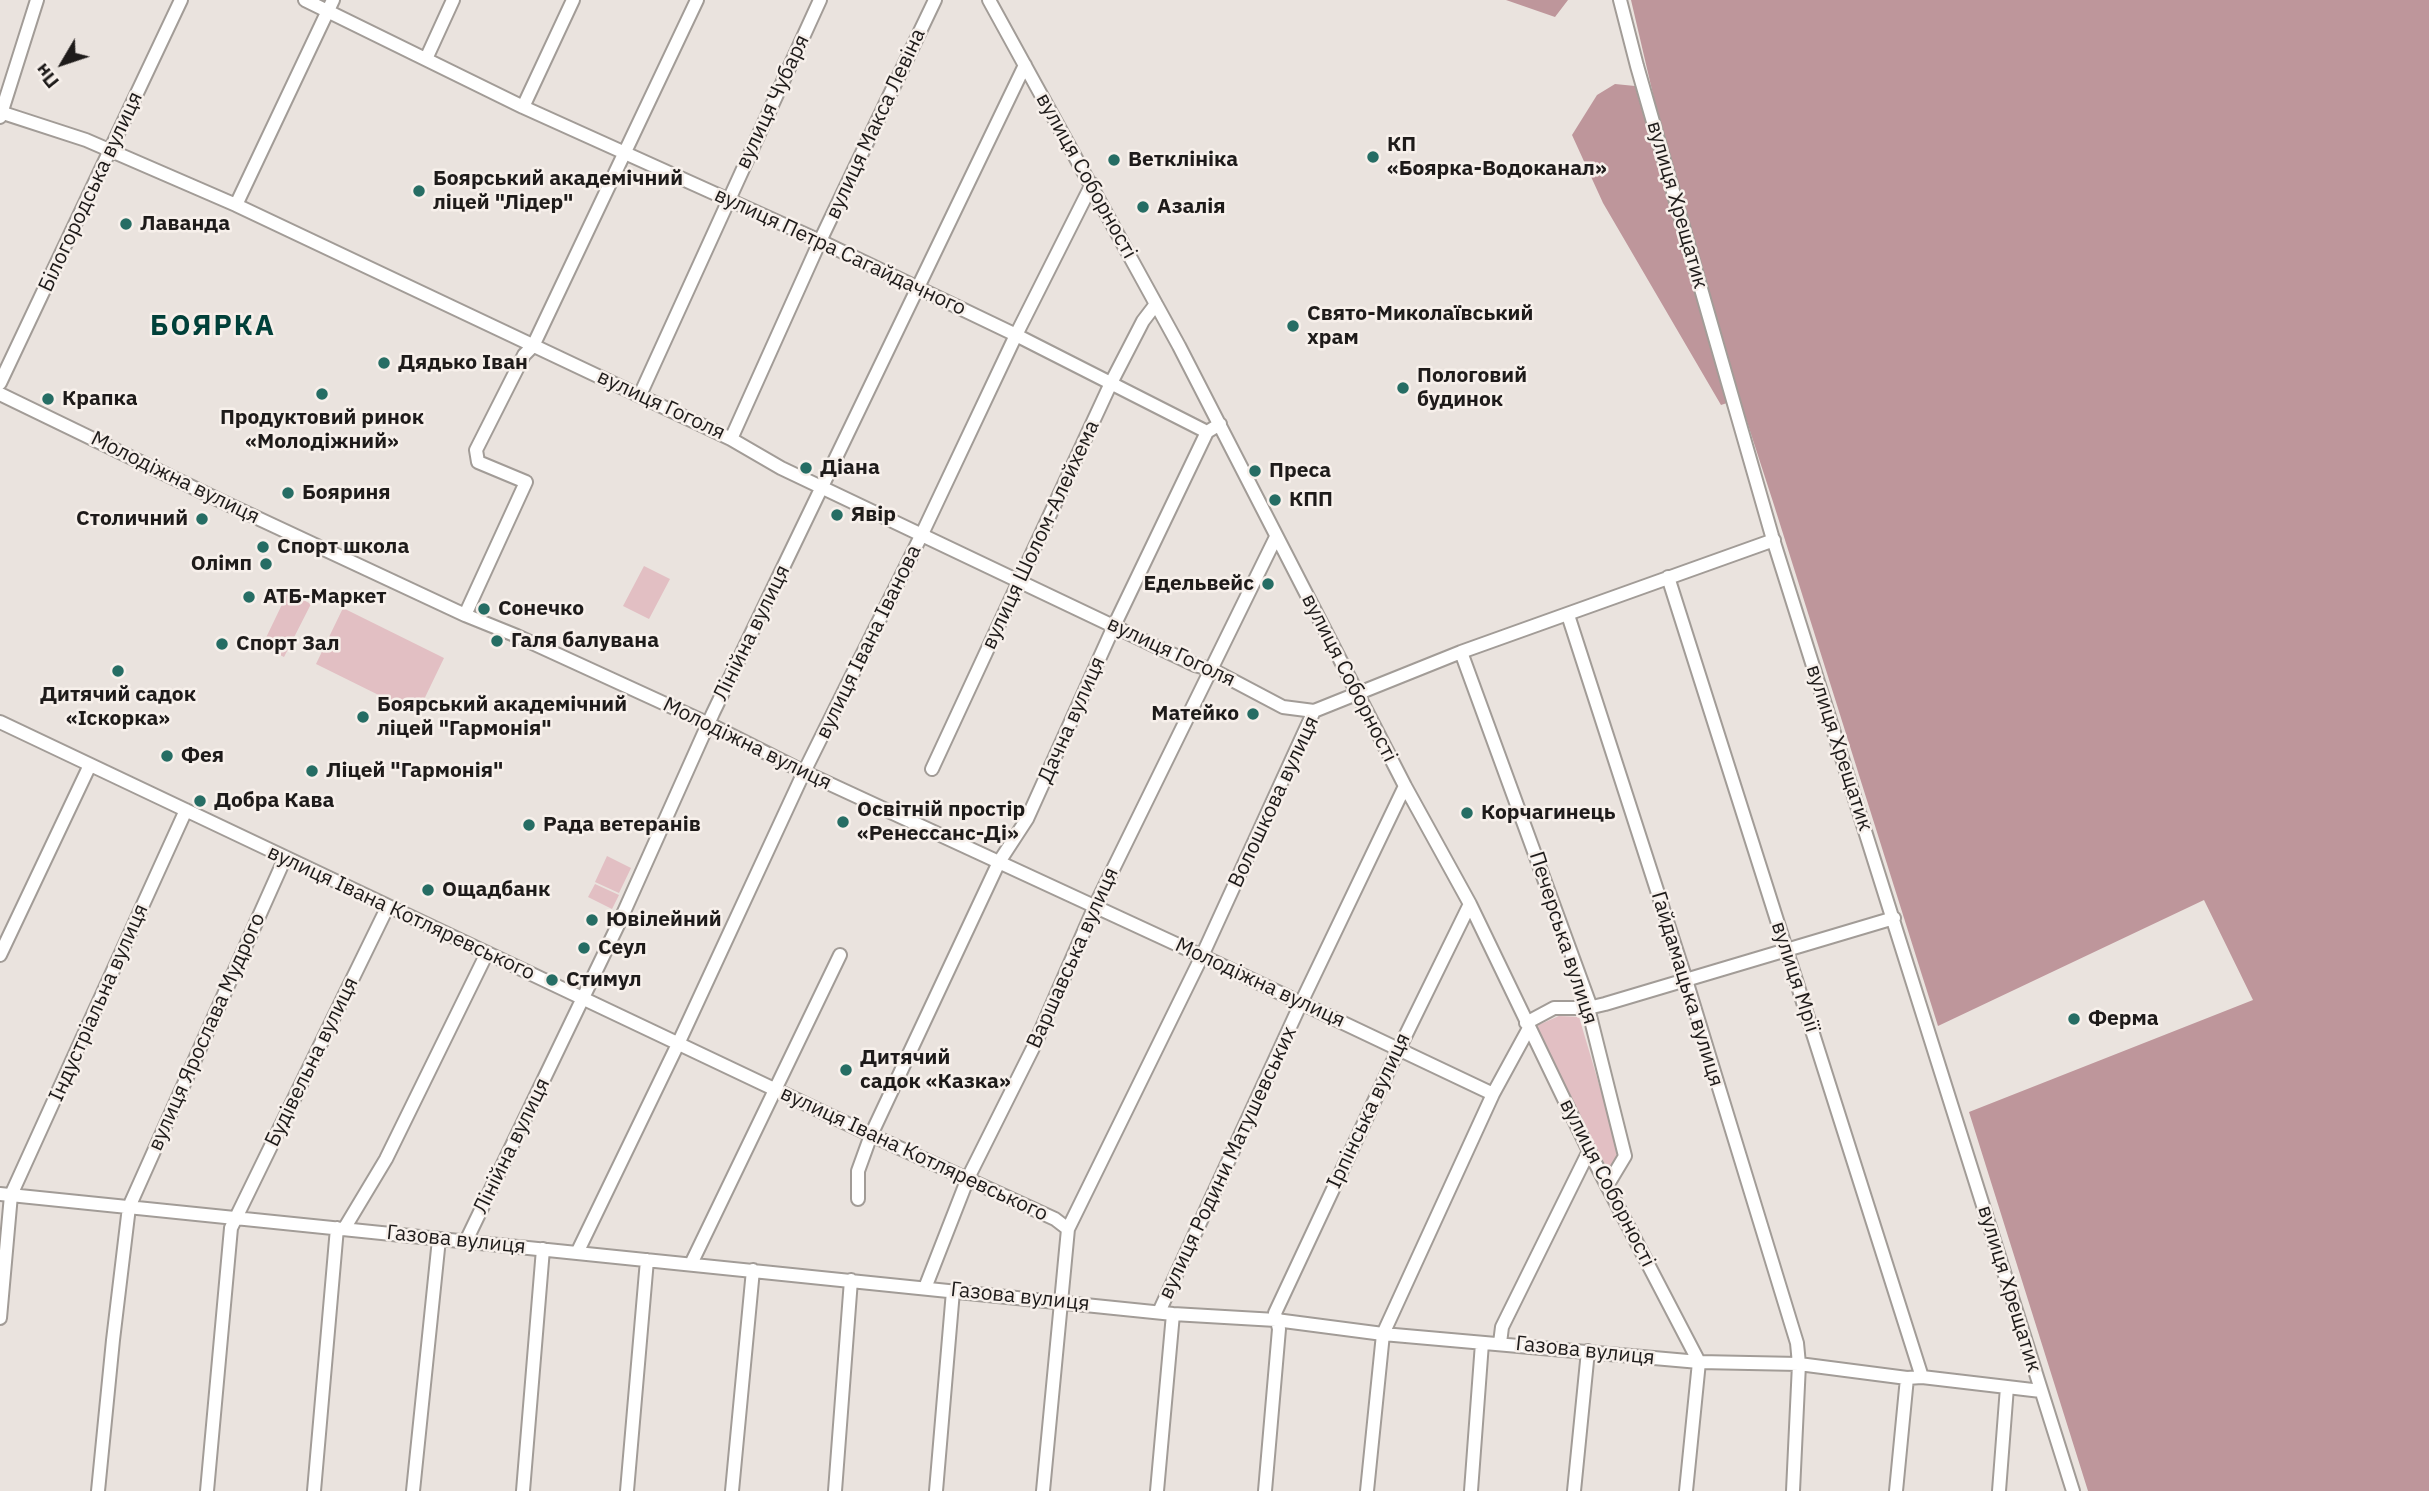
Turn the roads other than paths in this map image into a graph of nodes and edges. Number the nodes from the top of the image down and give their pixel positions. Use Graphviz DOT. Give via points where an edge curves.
graph roads {
  1 [pos="37,0"];
  2 [pos="181,0"];
  3 [pos="305,0"];
  4 [pos="453,0"];
  5 [pos="573,0"];
  6 [pos="697,0"];
  7 [pos="820,0"];
  8 [pos="935,0"];
  9 [pos="989,0"];
  10 [pos="1620,0"];
  11 [pos="330,5"];
  12 [pos="426,59"];
  13 [pos="1026,65"];
  14 [pos="523,107"];
  15 [pos="1,114"];
  16 [pos="111,150"];
  17 [pos="623,153"];
  18 [pos="1092,184"];
  19 [pos="727,200"];
  20 [pos="236,205"];
  21 [pos="820,241"];
  22 [pos="919,288"];
  23 [pos="1156,304"];
  24 [pos="1016,335"];
  25 [pos="533,346"];
  26 [pos="0,383"];
  27 [pos="1111,383"];
  28 [pos="0,394"];
  29 [pos="640,395"];
  30 [pos="1220,424"];
  31 [pos="1207,432"];
  32 [pos="731,439"];
  33 [pos="823,486"];
  34 [pos="922,534"];
  35 [pos="1276,537"];
  36 [pos="1774,540"];
  37 [pos="1668,577"];
  38 [pos="1020,581"];
  39 [pos="465,615"];
  40 [pos="1568,615"];
  41 [pos="1114,626"];
  42 [pos="1461,652"];
  43 [pos="1213,670"];
  44 [pos="1357,693"];
  45 [pos="1314,711"];
  46 [pos="0,722"];
  47 [pos="709,724"];
  48 [pos="90,765"];
  49 [pos="932,769"];
  50 [pos="804,772"];
  51 [pos="1405,786"];
  52 [pos="186,810"];
  53 [pos="285,858"];
  54 [pos="999,862"];
  55 [pos="1470,904"];
  56 [pos="387,906"];
  57 [pos="1095,906"];
  58 [pos="1894,918"];
  59 [pos="1786,949"];
  60 [pos="487,953"];
  61 [pos="0,955"];
  62 [pos="840,955"];
  63 [pos="1202,956"];
  64 [pos="1686,981"];
  65 [pos="583,999"];
  66 [pos="1301,1003"];
  67 [pos="1588,1008"];
  68 [pos="1528,1026"];
  69 [pos="678,1044"];
  70 [pos="1399,1049"];
  71 [pos="775,1090"];
  72 [pos="1493,1094"];
  73 [pos="871,1135"];
  74 [pos="1589,1151"];
  75 [pos="968,1178"];
  76 [pos="1607,1186"];
  77 [pos="6,1195"];
  78 [pos="858,1199"];
  79 [pos="129,1207"];
  80 [pos="236,1218"];
  81 [pos="340,1229"];
  82 [pos="1068,1229"];
  83 [pos="439,1239"];
  84 [pos="466,1241"];
  85 [pos="543,1249"];
  86 [pos="577,1252"];
  87 [pos="647,1260"];
  88 [pos="691,1264"];
  89 [pos="753,1270"];
  90 [pos="851,1280"];
  91 [pos="925,1288"];
  92 [pos="953,1291"];
  93 [pos="1061,1301"];
  94 [pos="1159,1312"];
  95 [pos="1172,1314"];
  96 [pos="0,1318"];
  97 [pos="1276,1320"];
  98 [pos="1383,1334"];
  99 [pos="1482,1343"];
  100 [pos="1500,1343"];
  101 [pos="1588,1351"];
  102 [pos="1699,1362"];
  103 [pos="1799,1364"];
  104 [pos="1922,1377"];
  105 [pos="1907,1378"];
  106 [pos="2007,1387"];
  107 [pos="2041,1391"];
  108 [pos="98,1491"];
  109 [pos="207,1491"];
  110 [pos="314,1491"];
  111 [pos="413,1491"];
  112 [pos="523,1491"];
  113 [pos="627,1491"];
  114 [pos="732,1491"];
  115 [pos="835,1491"];
  116 [pos="936,1491"];
  117 [pos="1043,1491"];
  118 [pos="1157,1491"];
  119 [pos="1265,1491"];
  120 [pos="1367,1491"];
  121 [pos="1471,1491"];
  122 [pos="1574,1491"];
  123 [pos="1686,1491"];
  124 [pos="1793,1491"];
  125 [pos="1896,1491"];
  126 [pos="1999,1491"];
  127 [pos="2073,1491"];
  1 -- 15 [label="street"];
  2 -- 16 [label="street, Білогородська вулиця"];
  3 -- 11 [label="street, вулиця Петра Сагайдачного"];
  4 -- 12 [label="street"];
  5 -- 14 [label="street"];
  6 -- 17 [label="street"];
  7 -- 19 [label="street, вулиця Чубаря"];
  8 -- 21 [label="street, вулиця Макса Левіна"];
  9 -- 13 [label="street, вулиця Соборності"];
  10 -- 36 [label="street, вулиця Хрещатик"];
  11 -- 12 [label="street, вулиця Петра Сагайдачного"];
  11 -- 20 [label="street"];
  12 -- 14 [label="street, вулиця Петра Сагайдачного"];
  13 -- 18 [label="street, вулиця Соборності"];
  13 -- 22 [label="street, Лінійна вулиця"];
  14 -- 17 [label="street, вулиця Петра Сагайдачного"];
  15 -- 16 [label="street, вулиця Гоголя"];
  16 -- 20 [label="street, вулиця Гоголя"];
  16 -- 26 [label="street, Білогородська вулиця"];
  17 -- 19 [label="street, вулиця Петра Сагайдачного"];
  17 -- 25 [label="street"];
  18 -- 23 [label="street, вулиця Соборності"];
  18 -- 24 [label="street, вулиця Івана Іванова"];
  19 -- 21 [label="street, вулиця Петра Сагайдачного"];
  19 -- 29 [label="street, вулиця Чубаря"];
  20 -- 25 [label="street, вулиця Гоголя"];
  21 -- 22 [label="street, вулиця Петра Сагайдачного"];
  21 -- 32 [label="street, вулиця Макса Левіна"];
  22 -- 24 [label="street, вулиця Петра Сагайдачного"];
  22 -- 33 [label="street, Лінійна вулиця"];
  23 -- 27 [label="street, вулиця Шолом-Алейхема"];
  23 -- 30 [label="street, вулиця Соборності"];
  24 -- 27 [label="street, вулиця Петра Сагайдачного"];
  24 -- 34 [label="street, вулиця Івана Іванова"];
  25 -- 29 [label="street, вулиця Гоголя"];
  25 -- 39 [label="street" via="524,355 476,450 478,462 526,482"];
  27 -- 31 [label="street, вулиця Петра Сагайдачного"];
  27 -- 38 [label="street, вулиця Шолом-Алейхема"];
  28 -- 39 [label="street, Молодіжна вулиця"];
  29 -- 32 [label="street, вулиця Гоголя"];
  30 -- 31 [label="street"];
  30 -- 35 [label="street, вулиця Соборності"];
  31 -- 41 [label="street, Дачна вулиця"];
  32 -- 33 [label="street, вулиця Гоголя"];
  33 -- 34 [label="street, вулиця Гоголя"];
  33 -- 47 [label="street, Лінійна вулиця"];
  34 -- 38 [label="street, вулиця Гоголя"];
  34 -- 50 [label="street, вулиця Івана Іванова"];
  35 -- 43 [label="street, Варшавська вулиця"];
  35 -- 44 [label="street, вулиця Соборності"];
  36 -- 37 [label="street, Волошкова вулиця"];
  36 -- 58 [label="street, вулиця Хрещатик"];
  37 -- 40 [label="street, Волошкова вулиця"];
  37 -- 59 [label="street, вулиця Мрії"];
  38 -- 41 [label="street, вулиця Гоголя"];
  38 -- 49 [label="street, вулиця Шолом-Алейхема"];
  39 -- 47 [label="street, Молодіжна вулиця"];
  40 -- 42 [label="street, Волошкова вулиця"];
  40 -- 64 [label="street, Гайдамацька вулиця"];
  41 -- 43 [label="street, вулиця Гоголя"];
  41 -- 54 [label="street, Дачна вулиця" via="1027,819"];
  42 -- 44 [label="street, Волошкова вулиця"];
  42 -- 67 [label="street, Печерська вулиця"];
  43 -- 45 [label="street, вулиця Гоголя" via="1283,707"];
  43 -- 57 [label="street, Варшавська вулиця"];
  44 -- 45 [label="street, Волошкова вулиця"];
  44 -- 51 [label="street, вулиця Соборності"];
  45 -- 63 [label="street, Волошкова вулиця"];
  46 -- 48 [label="street, вулиця Івана Котляревського"];
  47 -- 50 [label="street, Молодіжна вулиця"];
  47 -- 65 [label="street, Лінійна вулиця"];
  48 -- 52 [label="street, вулиця Івана Котляревського"];
  48 -- 61 [label="street"];
  50 -- 54 [label="street, Молодіжна вулиця"];
  50 -- 69 [label="street, вулиця Івана Іванова"];
  51 -- 55 [label="street, вулиця Соборності"];
  51 -- 66 [label="street, вулиця Родини Матушевських"];
  52 -- 53 [label="street, вулиця Івана Котляревського"];
  52 -- 77 [label="street, Індустріальна вулиця"];
  53 -- 56 [label="street, вулиця Івана Котляревського"];
  53 -- 79 [label="street, вулиця Ярослава Мудрого"];
  54 -- 57 [label="street, Молодіжна вулиця"];
  54 -- 73 [label="street, Дачна вулиця"];
  55 -- 68 [label="street, вулиця Соборності"];
  55 -- 70 [label="street, Ірпінська вулиця"];
  56 -- 60 [label="street, вулиця Івана Котляревського"];
  56 -- 80 [label="street, Будівельна вулиця"];
  57 -- 63 [label="street, Молодіжна вулиця"];
  57 -- 75 [label="street, Варшавська вулиця" via="1034,1046"];
  58 -- 59 [label="street"];
  58 -- 107 [label="street, вулиця Хрещатик"];
  59 -- 64 [label="street"];
  59 -- 104 [label="street, вулиця Мрії"];
  60 -- 65 [label="street, вулиця Івана Котляревського"];
  60 -- 81 [label="street" via="386,1159"];
  62 -- 71 [label="street"];
  63 -- 66 [label="street, Молодіжна вулиця"];
  63 -- 82 [label="street, Волошкова вулиця"];
  64 -- 67 [label="street"];
  64 -- 103 [label="street, Гайдамацька вулиця" via="1797,1343"];
  65 -- 69 [label="street, вулиця Івана Котляревського"];
  65 -- 84 [label="street, Лінійна вулиця"];
  66 -- 70 [label="street, Молодіжна вулиця"];
  66 -- 94 [label="street, вулиця Родини Матушевських"];
  67 -- 68 [label="street" via="1555,1008"];
  67 -- 76 [label="street, Печерська вулиця" via="1625,1156"];
  68 -- 72 [label="street"];
  68 -- 74 [label="street, вулиця Соборності"];
  69 -- 71 [label="street, вулиця Івана Котляревського"];
  69 -- 86 [label="street, вулиця Івана Іванова"];
  70 -- 72 [label="street, Молодіжна вулиця"];
  70 -- 97 [label="street, Ірпінська вулиця" via="1275,1312"];
  71 -- 73 [label="street, вулиця Івана Котляревського"];
  71 -- 88 [label="street"];
  72 -- 98 [label="street"];
  73 -- 75 [label="street, вулиця Івана Котляревського"];
  73 -- 78 [label="street, Дачна вулиця" via="858,1171"];
  74 -- 76 [label="street, вулиця Соборності"];
  74 -- 100 [label="street" via="1502,1327"];
  75 -- 82 [label="street, вулиця Івана Котляревського"];
  75 -- 91 [label="street, Варшавська вулиця"];
  76 -- 102 [label="street, вулиця Соборності"];
  77 -- 79 [label="street, Газова вулиця"];
  77 -- 96 [label="street, Індустріальна вулиця"];
  79 -- 80 [label="street, Газова вулиця"];
  79 -- 108 [label="street, вулиця Ярослава Мудрого"];
  80 -- 81 [label="street, Газова вулиця"];
  80 -- 109 [label="street, Будівельна вулиця" via="231,1228"];
  81 -- 83 [label="street, Газова вулиця"];
  81 -- 110 [label="street"];
  82 -- 93 [label="street, Волошкова вулиця"];
  83 -- 84 [label="street, Газова вулиця"];
  83 -- 111 [label="street"];
  84 -- 85 [label="street, Газова вулиця"];
  85 -- 86 [label="street, Газова вулиця"];
  85 -- 112 [label="street"];
  86 -- 87 [label="street, Газова вулиця"];
  87 -- 88 [label="street, Газова вулиця"];
  87 -- 113 [label="street"];
  88 -- 89 [label="street, Газова вулиця"];
  89 -- 90 [label="street, Газова вулиця"];
  89 -- 114 [label="street"];
  90 -- 91 [label="street, Газова вулиця"];
  90 -- 115 [label="street"];
  91 -- 92 [label="street, Газова вулиця"];
  92 -- 93 [label="street, Газова вулиця"];
  92 -- 116 [label="street"];
  93 -- 94 [label="street, Газова вулиця"];
  93 -- 117 [label="street, Волошкова вулиця"];
  94 -- 95 [label="street, Газова вулиця"];
  95 -- 97 [label="street, Газова вулиця"];
  95 -- 118 [label="street"];
  97 -- 98 [label="street, Газова вулиця"];
  97 -- 119 [label="street, Ірпінська вулиця" via="1279,1329"];
  98 -- 99 [label="street, Газова вулиця"];
  98 -- 120 [label="street"];
  99 -- 100 [label="street, Газова вулиця"];
  99 -- 121 [label="street"];
  100 -- 101 [label="street, Газова вулиця"];
  101 -- 102 [label="street, Газова вулиця"];
  101 -- 122 [label="street"];
  102 -- 103 [label="street, Газова вулиця"];
  102 -- 123 [label="street"];
  103 -- 105 [label="street, Газова вулиця"];
  103 -- 124 [label="street, Гайдамацька вулиця"];
  104 -- 105 [label="street, Газова вулиця"];
  104 -- 106 [label="street, Газова вулиця"];
  105 -- 125 [label="street"];
  106 -- 107 [label="street, Газова вулиця"];
  106 -- 126 [label="street"];
  107 -- 127 [label="street, вулиця Хрещатик"];
}
